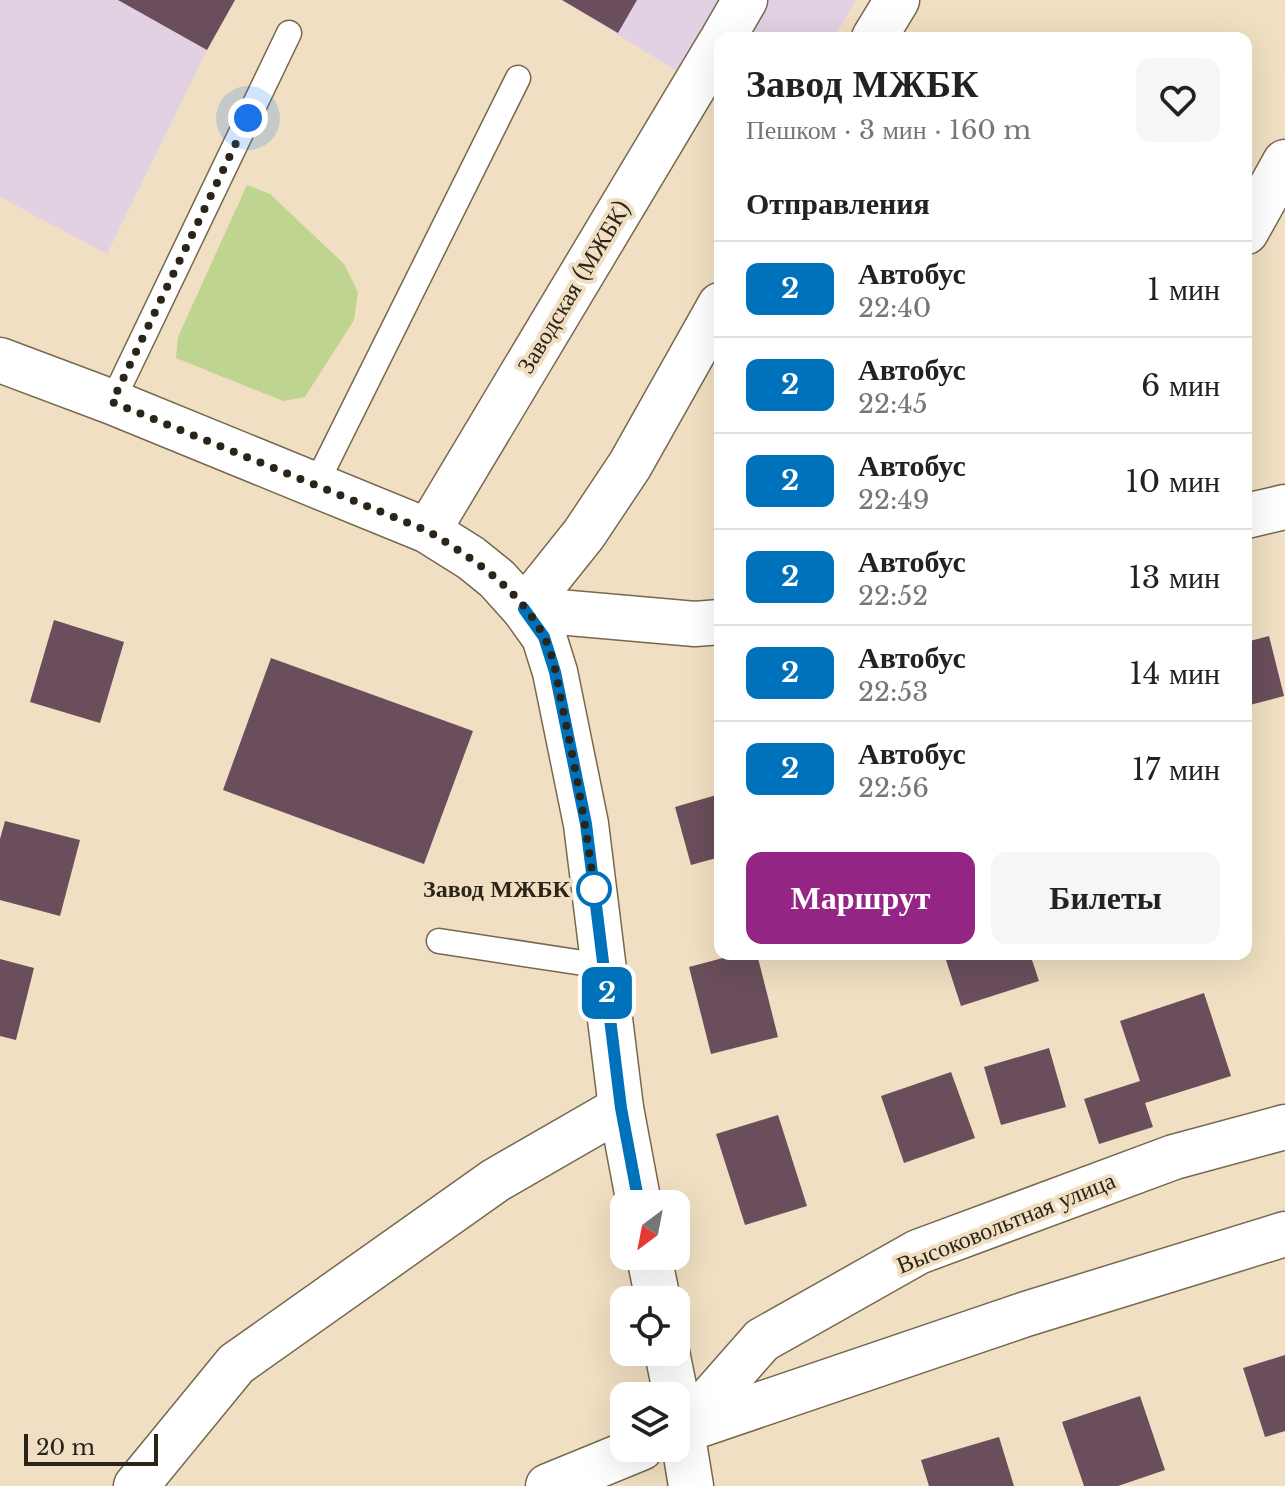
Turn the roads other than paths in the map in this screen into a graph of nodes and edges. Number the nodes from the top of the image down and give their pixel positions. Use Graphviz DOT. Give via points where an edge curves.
graph roads {
  1 [pos="745,0"];
  2 [pos="897,0"];
  3 [pos="726,32"];
  4 [pos="878,32"];
  5 [pos="289,33"];
  6 [pos="714,53"];
  7 [pos="518,78"];
  8 [pos="1285,162"];
  9 [pos="1252,221"];
  10 [pos="714,316"];
  11 [pos="0,360"];
  12 [pos="112,402"];
  13 [pos="316,484"];
  14 [pos="1285,507"];
  15 [pos="1252,515"];
  16 [pos="428,531"];
  17 [pos="524,609"];
  18 [pos="714,622"];
  19 [pos="439,941"];
  20 [pos="603,966"];
  21 [pos="621,1108"];
  22 [pos="1285,1127"];
  23 [pos="636,1190"];
  24 [pos="1285,1234"];
  25 [pos="690,1403"];
  26 [pos="690,1411"];
  27 [pos="610,1461"];
  28 [pos="687,1462"];
  29 [pos="136,1486"];
  30 [pos="548,1486"];
  31 [pos="691,1486"];
  1 -- 3 [label="street"];
  2 -- 4 [label="street"];
  5 -- 12 [label="lane"];
  6 -- 16 [label="street, Заводская (МЖБК)"];
  7 -- 13 [label="lane"];
  8 -- 9 [label="street"];
  10 -- 17 [label="street" via="630,465"];
  11 -- 12 [label="street"];
  12 -- 13 [label="street"];
  13 -- 16 [label="street"];
  14 -- 15 [label="street"];
  16 -- 17 [label="street" via="497,579"];
  17 -- 18 [label="street"];
  17 -- 20 [label="street" via="544,637 555,672 586,824"];
  19 -- 20 [label="lane"];
  20 -- 21 [label="street"];
  21 -- 23 [label="street"];
  21 -- 29 [label="street" via="496,1180 236,1364"];
  22 -- 25 [label="street, Высоковольтная улица" via="1174,1157 918,1252 762,1340"];
  24 -- 26 [label="street"];
  27 -- 30 [label="street"];
  28 -- 31 [label="street"];
}
